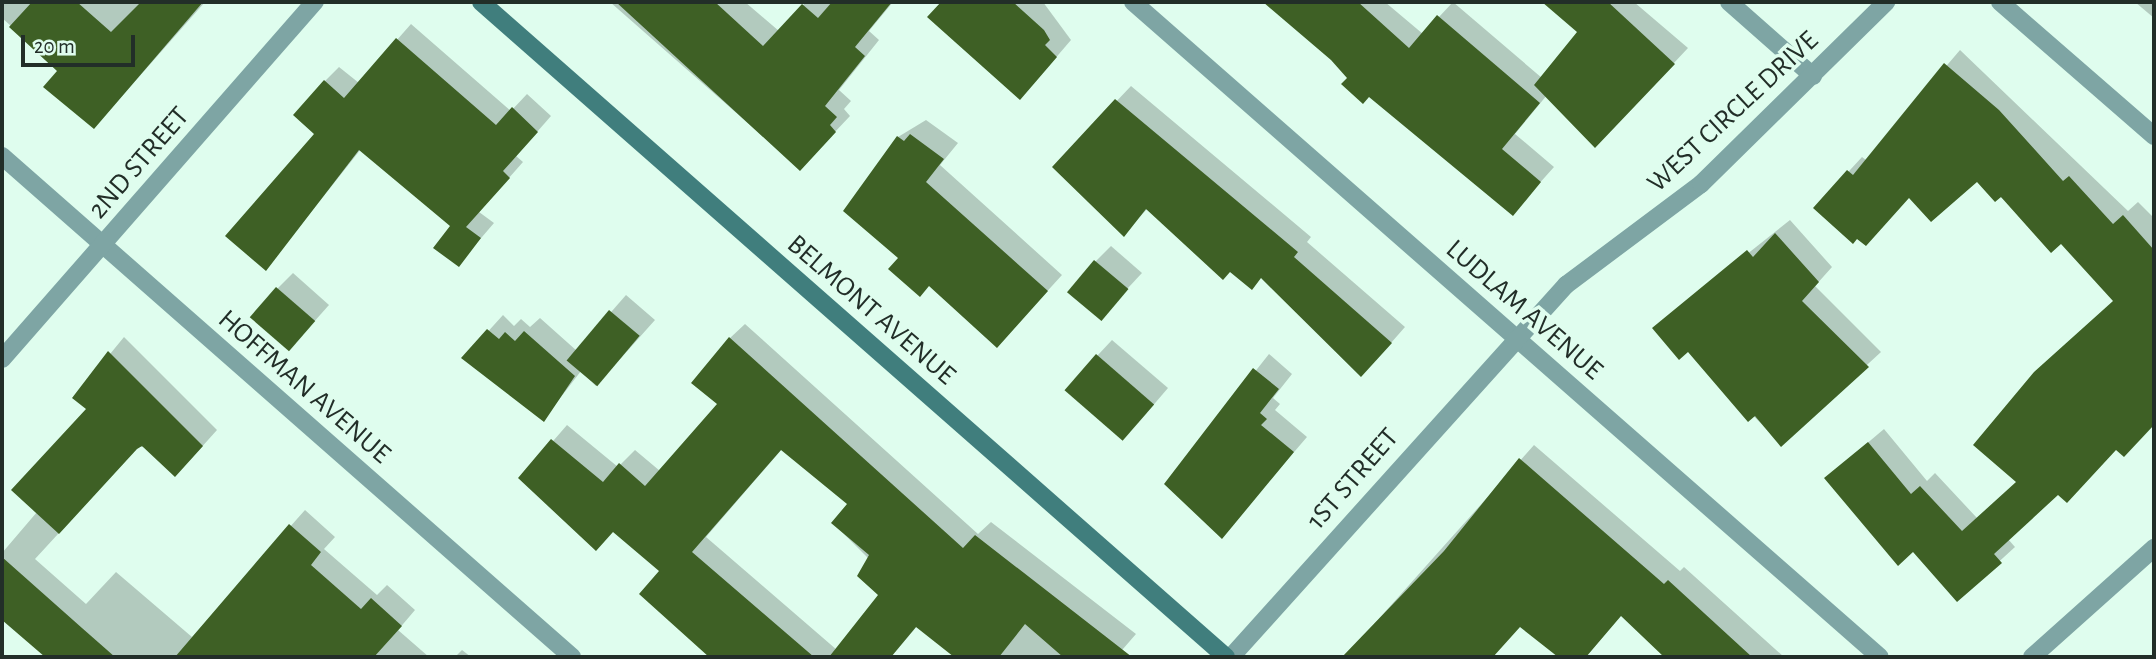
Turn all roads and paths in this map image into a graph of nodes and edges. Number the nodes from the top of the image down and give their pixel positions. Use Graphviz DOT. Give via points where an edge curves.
graph roads {
  1 [pos="315,2"];
  2 [pos="481,2"];
  3 [pos="1133,2"];
  4 [pos="1729,2"];
  5 [pos="1886,2"];
  6 [pos="2000,2"];
  7 [pos="1813,76"];
  8 [pos="2154,136"];
  9 [pos="2,156"];
  10 [pos="102,245"];
  11 [pos="1518,340"];
  12 [pos="2,359"];
  13 [pos="2154,548"];
  14 [pos="572,657"];
  15 [pos="1228,657"];
  16 [pos="1880,657"];
  17 [pos="2032,657"];
  1 -- 10 [label="street, 2ND STREET"];
  2 -- 15 [label="street, BELMONT AVENUE"];
  3 -- 11 [label="street, LUDLAM AVENUE"];
  4 -- 7 [label="street"];
  5 -- 7 [label="street, WEST CIRCLE DRIVE"];
  6 -- 8 [label="street"];
  7 -- 11 [label="street, WEST CIRCLE DRIVE" via="1701,184 1566,285"];
  9 -- 10 [label="street, HOFFMAN AVENUE"];
  10 -- 12 [label="street, 2ND STREET"];
  10 -- 14 [label="street, HOFFMAN AVENUE"];
  11 -- 15 [label="street, 1ST STREET" via="1483,371"];
  11 -- 16 [label="street, LUDLAM AVENUE"];
  13 -- 17 [label="street"];
}
